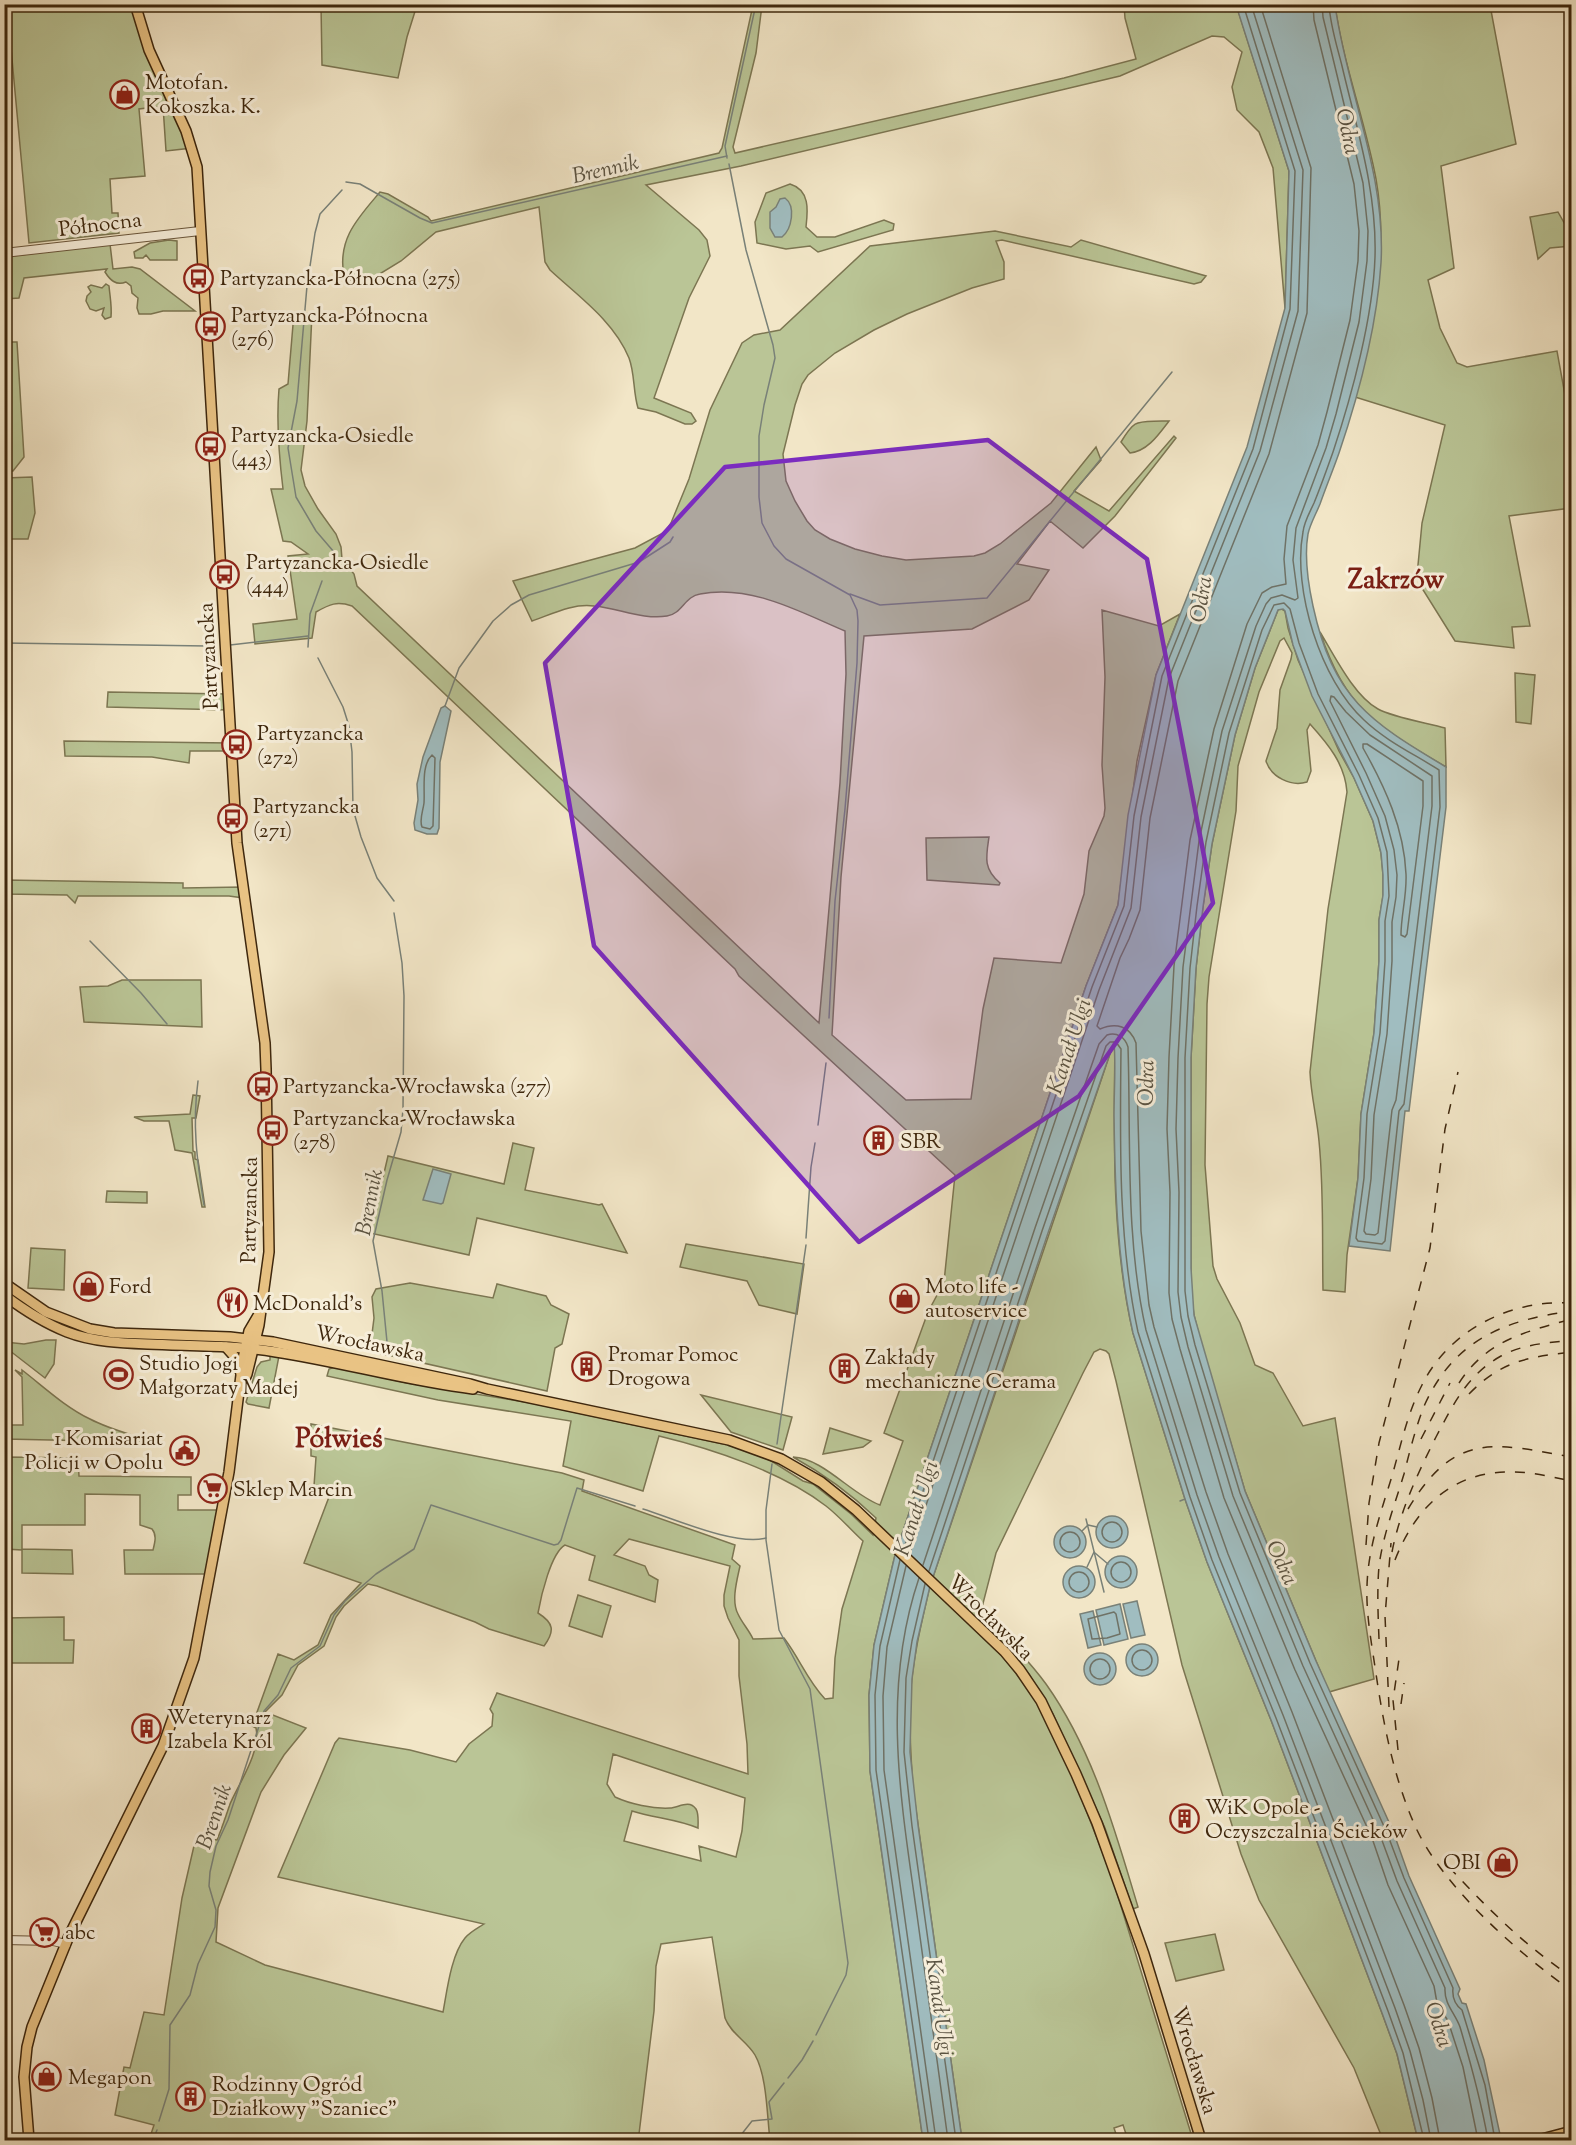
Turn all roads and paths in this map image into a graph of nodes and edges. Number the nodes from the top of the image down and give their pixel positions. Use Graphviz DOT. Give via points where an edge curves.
graph roads {
  1 [pos="135,4"];
  2 [pos="200,231"];
  3 [pos="4,252"];
  4 [pos="4,1283"];
  5 [pos="4,1295"];
  6 [pos="259,1314"];
  7 [pos="270,1341"];
  8 [pos="251,1344"];
  9 [pos="226,1347"];
  10 [pos="241,1373"];
  11 [pos="488,1389"];
  12 [pos="239,1392"];
  13 [pos="4,1940"];
  14 [pos="66,1944"];
  15 [pos="1572,2131"];
  16 [pos="1572,2139"];
  17 [pos="29,2140"];
  18 [pos="1201,2140"];
  19 [pos="1538,2140"];
  20 [pos="1566,2140"];
  1 -- 2 [label="main road, Partyzancka" via="149,50 195,160"];
  2 -- 3 [label="street, Północna"];
  2 -- 6 [label="main road, Partyzancka" via="237,839 266,1061 270,1238"];
  4 -- 8 [label="main road, Wrocławska" via="46,1312 90,1329"];
  5 -- 9 [label="main road, Wrocławska" via="34,1317 78,1336 124,1343"];
  6 -- 7 [label="main road"];
  6 -- 8 [label="main road, Partyzancka"];
  7 -- 8 [label="main road, Wrocławska"];
  7 -- 11 [label="main road, Wrocławska"];
  8 -- 9 [label="main road, Wrocławska"];
  8 -- 10 [label="main road"];
  8 -- 11 [label="main road, Wrocławska" via="411,1380"];
  8 -- 12 [label="main road"];
  9 -- 10 [label="main road"];
  10 -- 12 [label="main road"];
  11 -- 18 [label="main road, Wrocławska" via="729,1440 782,1459 821,1482 875,1528 1005,1652 1030,1683 1087,1798 1144,1954"];
  12 -- 14 [label="main road" via="229,1472 192,1666 164,1746"];
  13 -- 14 [label="street"];
  14 -- 17 [label="main road" via="28,2039 24,2087"];
  15 -- 19 [label="main road"];
  16 -- 20 [label="main road"];
}
